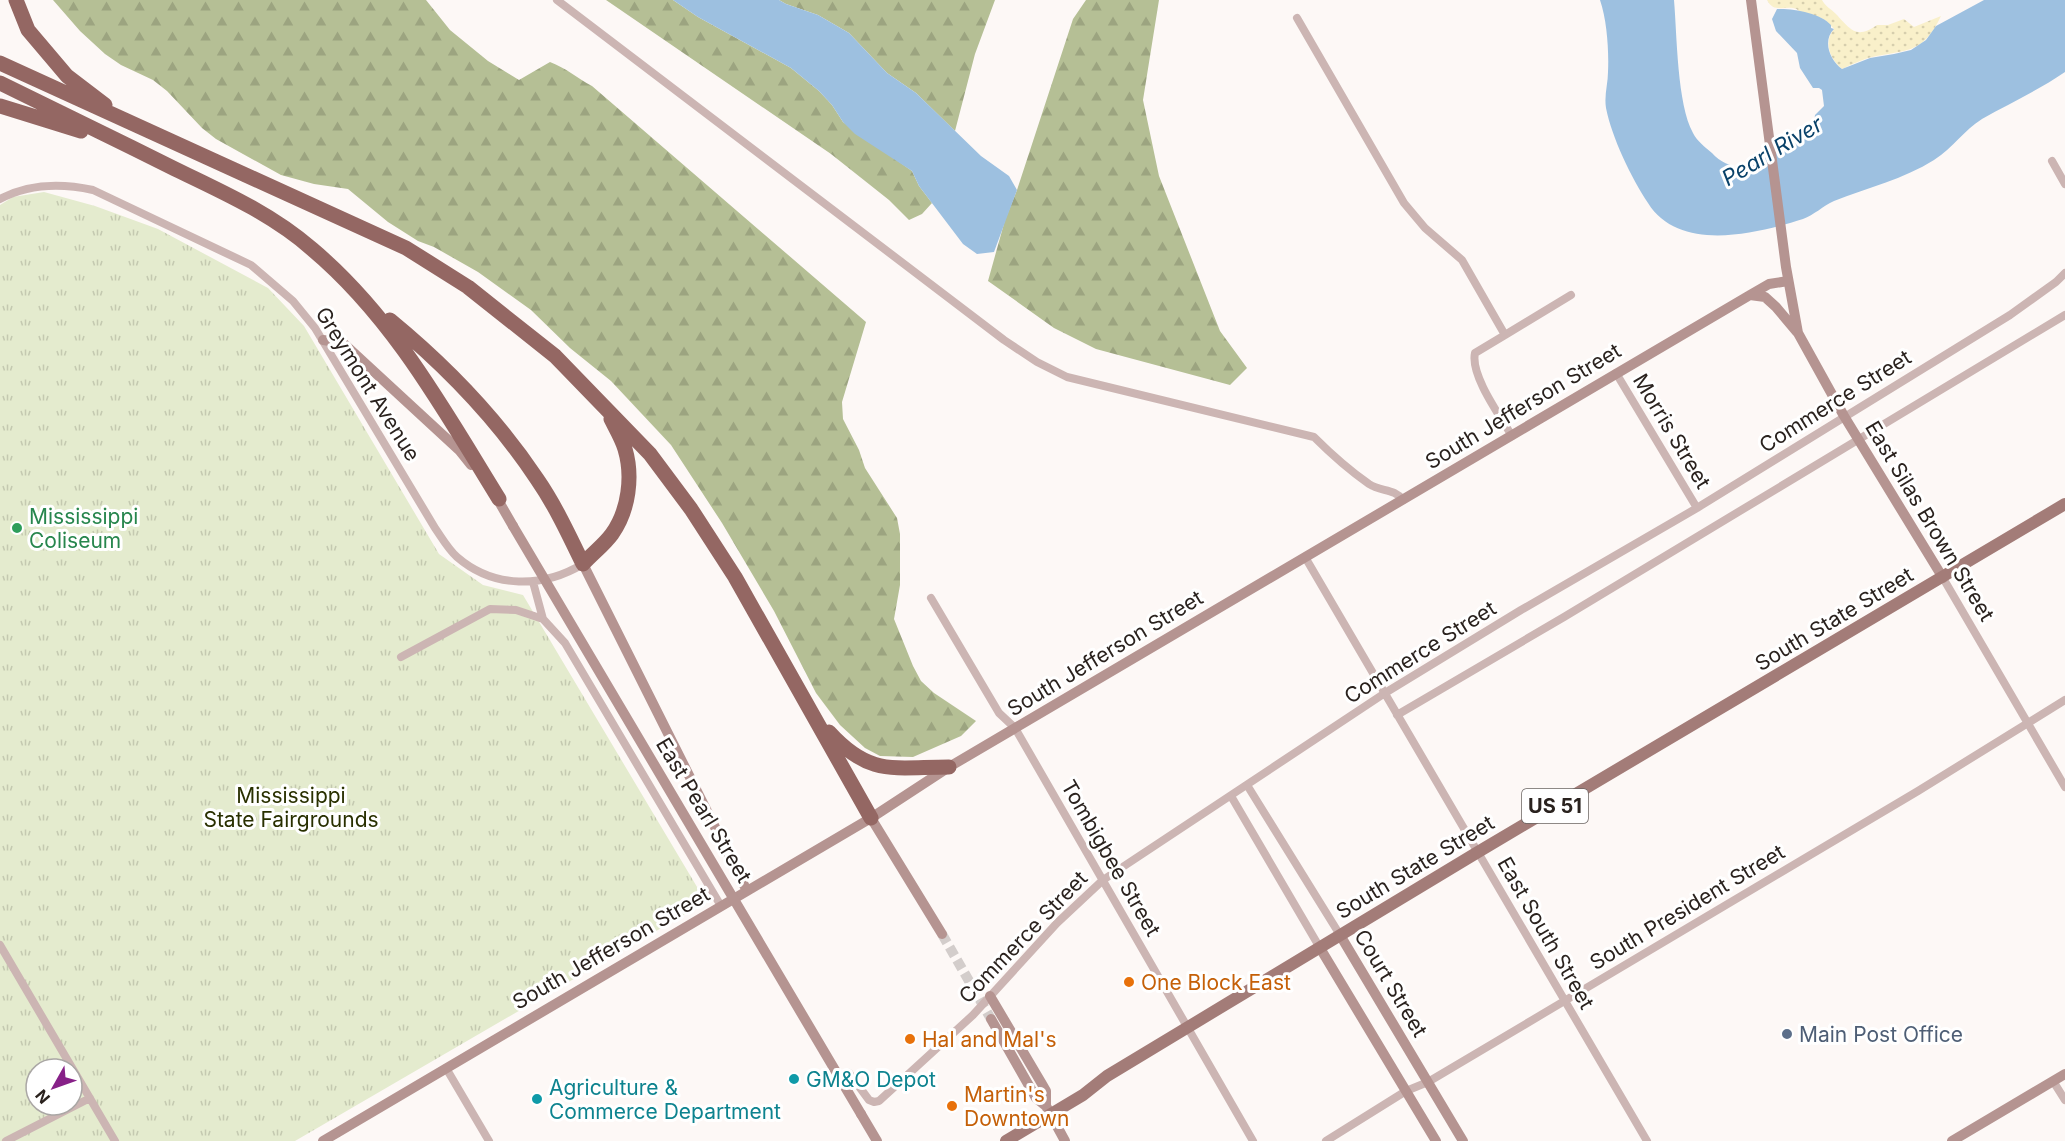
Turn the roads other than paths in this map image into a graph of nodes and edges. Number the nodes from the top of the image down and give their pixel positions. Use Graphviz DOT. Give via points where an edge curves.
graph roads {
  1 [pos="16,0"];
  2 [pos="556,0"];
  3 [pos="1751,0"];
  4 [pos="1297,18"];
  5 [pos="0,63"];
  6 [pos="0,83"];
  7 [pos="0,106"];
  8 [pos="126,122"];
  9 [pos="130,146"];
  10 [pos="2052,162"];
  11 [pos="2065,184"];
  12 [pos="0,199"];
  13 [pos="2065,273"];
  14 [pos="1788,281"];
  15 [pos="1571,295"];
  16 [pos="1750,295"];
  17 [pos="360,296"];
  18 [pos="2065,315"];
  19 [pos="1798,333"];
  20 [pos="1505,335"];
  21 [pos="323,340"];
  22 [pos="1616,373"];
  23 [pos="605,407"];
  24 [pos="1844,416"];
  25 [pos="1512,436"];
  26 [pos="1858,439"];
  27 [pos="499,499"];
  28 [pos="1403,500"];
  29 [pos="2065,504"];
  30 [pos="1697,508"];
  31 [pos="1305,557"];
  32 [pos="583,564"];
  33 [pos="1942,578"];
  34 [pos="533,582"];
  35 [pos="931,598"];
  36 [pos="543,619"];
  37 [pos="402,657"];
  38 [pos="1385,693"];
  39 [pos="2065,700"];
  40 [pos="811,711"];
  41 [pos="1397,715"];
  42 [pos="2027,723"];
  43 [pos="1016,728"];
  44 [pos="949,767"];
  45 [pos="1247,785"];
  46 [pos="2065,787"];
  47 [pos="1231,796"];
  48 [pos="871,818"];
  49 [pos="1478,852"];
  50 [pos="1103,880"];
  51 [pos="747,891"];
  52 [pos="721,906"];
  53 [pos="942,934"];
  54 [pos="1340,935"];
  55 [pos="0,945"];
  56 [pos="1320,948"];
  57 [pos="990,996"];
  58 [pos="1564,1001"];
  59 [pos="990,1019"];
  60 [pos="1187,1027"];
  61 [pos="446,1068"];
  62 [pos="849,1073"];
  63 [pos="2065,1074"];
  64 [pos="2054,1081"];
  65 [pos="1428,1082"];
  66 [pos="1406,1090"];
  67 [pos="90,1098"];
  68 [pos="2065,1100"];
  69 [pos="1048,1111"];
  70 [pos="6,1141"];
  71 [pos="115,1141"];
  72 [pos="323,1141"];
  73 [pos="489,1141"];
  74 [pos="878,1141"];
  75 [pos="1006,1141"];
  76 [pos="1065,1141"];
  77 [pos="1253,1141"];
  78 [pos="1326,1141"];
  79 [pos="1436,1141"];
  80 [pos="1463,1141"];
  81 [pos="1647,1141"];
  82 [pos="1952,1141"];
  1 -- 8 [label="highway" via="28,30 67,76"];
  2 -- 28 [label="street" via="1037,362 1068,377 1314,437 1372,486 1393,491"];
  3 -- 14 [label="street, East Silas Brown Street"];
  4 -- 20 [label="street" via="1404,203 1425,228 1462,260"];
  5 -- 8 [label="highway"];
  6 -- 9 [label="highway"];
  7 -- 9 [label="highway"];
  8 -- 23 [label="highway" via="406,248 468,287 548,349"];
  9 -- 17 [label="highway" via="255,208 312,248"];
  10 -- 11 [label="street"];
  12 -- 21 [label="street, Greymont Avenue" via="22,188 47,185 77,186 110,197 251,265 293,301"];
  13 -- 24 [label="street, Commerce Street" via="2010,315"];
  14 -- 16 [label="street, South Jefferson Street" via="1769,284"];
  14 -- 19 [label="street, East Silas Brown Street"];
  15 -- 20 [label="street"];
  16 -- 19 [label="street" via="1765,297"];
  16 -- 22 [label="street, South Jefferson Street"];
  17 -- 27 [label="highway" via="401,344"];
  17 -- 32 [label="highway" via="431,356 493,420 537,478"];
  18 -- 26 [label="street, Commerce Street"];
  19 -- 24 [label="street, East Silas Brown Street"];
  20 -- 25 [label="street" via="1475,353 1473,360 1477,376"];
  21 -- 27 [label="street, East Pearl Street" via="343,343 459,450"];
  21 -- 34 [label="street, Greymont Avenue" via="447,546 458,558 488,574"];
  22 -- 25 [label="street, South Jefferson Street"];
  22 -- 30 [label="street, Morris Street"];
  23 -- 32 [label="highway" via="625,447 629,490 612,533"];
  23 -- 40 [label="highway" via="651,454 691,509 735,577"];
  24 -- 26 [label="street, East Silas Brown Street"];
  24 -- 30 [label="street, Commerce Street"];
  25 -- 28 [label="street, South Jefferson Street"];
  26 -- 33 [label="street, East Silas Brown Street"];
  26 -- 41 [label="street, Commerce Street"];
  27 -- 74 [label="street, East Pearl Street, bridge"];
  28 -- 31 [label="street, South Jefferson Street"];
  29 -- 33 [label="main road, South State Street / US 51"];
  30 -- 38 [label="street, Commerce Street"];
  31 -- 38 [label="street, East South Street"];
  31 -- 43 [label="street, South Jefferson Street"];
  32 -- 34 [label="street, Greymont Avenue" via="560,576"];
  32 -- 51 [label="street"];
  33 -- 42 [label="street, East Silas Brown Street"];
  33 -- 49 [label="main road, South State Street / US 51"];
  34 -- 36 [label="street"];
  35 -- 43 [label="street, Tombigbee Street" via="999,712"];
  36 -- 37 [label="street" via="516,610 490,609"];
  36 -- 52 [label="street" via="565,643"];
  38 -- 41 [label="street, East South Street"];
  38 -- 45 [label="street, Commerce Street"];
  39 -- 42 [label="street, South President Street"];
  40 -- 44 [label="highway" via="844,748 866,762 891,769"];
  40 -- 48 [label="highway"];
  41 -- 49 [label="street, East South Street"];
  42 -- 46 [label="street, East Silas Brown Street"];
  42 -- 58 [label="street, South President Street"];
  43 -- 44 [label="street, South Jefferson Street"];
  43 -- 50 [label="street, Tombigbee Street"];
  44 -- 48 [label="street, South Jefferson Street"];
  45 -- 47 [label="street, Commerce Street"];
  45 -- 54 [label="street, Court Street"];
  47 -- 50 [label="street, Commerce Street"];
  47 -- 56 [label="street, Court Street"];
  48 -- 51 [label="street, South Jefferson Street"];
  48 -- 53 [label="street"];
  49 -- 54 [label="main road, South State Street / US 51"];
  49 -- 58 [label="street, East South Street"];
  50 -- 57 [label="street, Commerce Street"];
  50 -- 60 [label="street, Tombigbee Street"];
  51 -- 52 [label="street, South Jefferson Street"];
  52 -- 61 [label="street, South Jefferson Street"];
  54 -- 56 [label="main road, South State Street / US 51"];
  54 -- 65 [label="street, Court Street"];
  55 -- 67 [label="street"];
  56 -- 60 [label="main road, South State Street / US 51"];
  56 -- 66 [label="street, Court Street"];
  57 -- 62 [label="street, Commerce Street" via="879,1101 869,1100"];
  57 -- 69 [label="street" via="1046,1091"];
  58 -- 65 [label="street, South President Street"];
  58 -- 81 [label="street, East South Street"];
  59 -- 69 [label="street" via="1036,1098"];
  60 -- 69 [label="main road, South State Street / US 51" via="1083,1095"];
  60 -- 77 [label="street, Tombigbee Street"];
  61 -- 72 [label="street, South Jefferson Street"];
  61 -- 73 [label="street"];
  63 -- 64 [label="street"];
  64 -- 68 [label="street"];
  64 -- 82 [label="street"];
  65 -- 66 [label="street, South President Street"];
  65 -- 80 [label="street, Court Street"];
  66 -- 78 [label="street, South President Street"];
  66 -- 79 [label="street, Court Street"];
  67 -- 70 [label="street"];
  67 -- 71 [label="street"];
  69 -- 75 [label="main road, South State Street / US 51"];
  69 -- 76 [label="street"];
}
